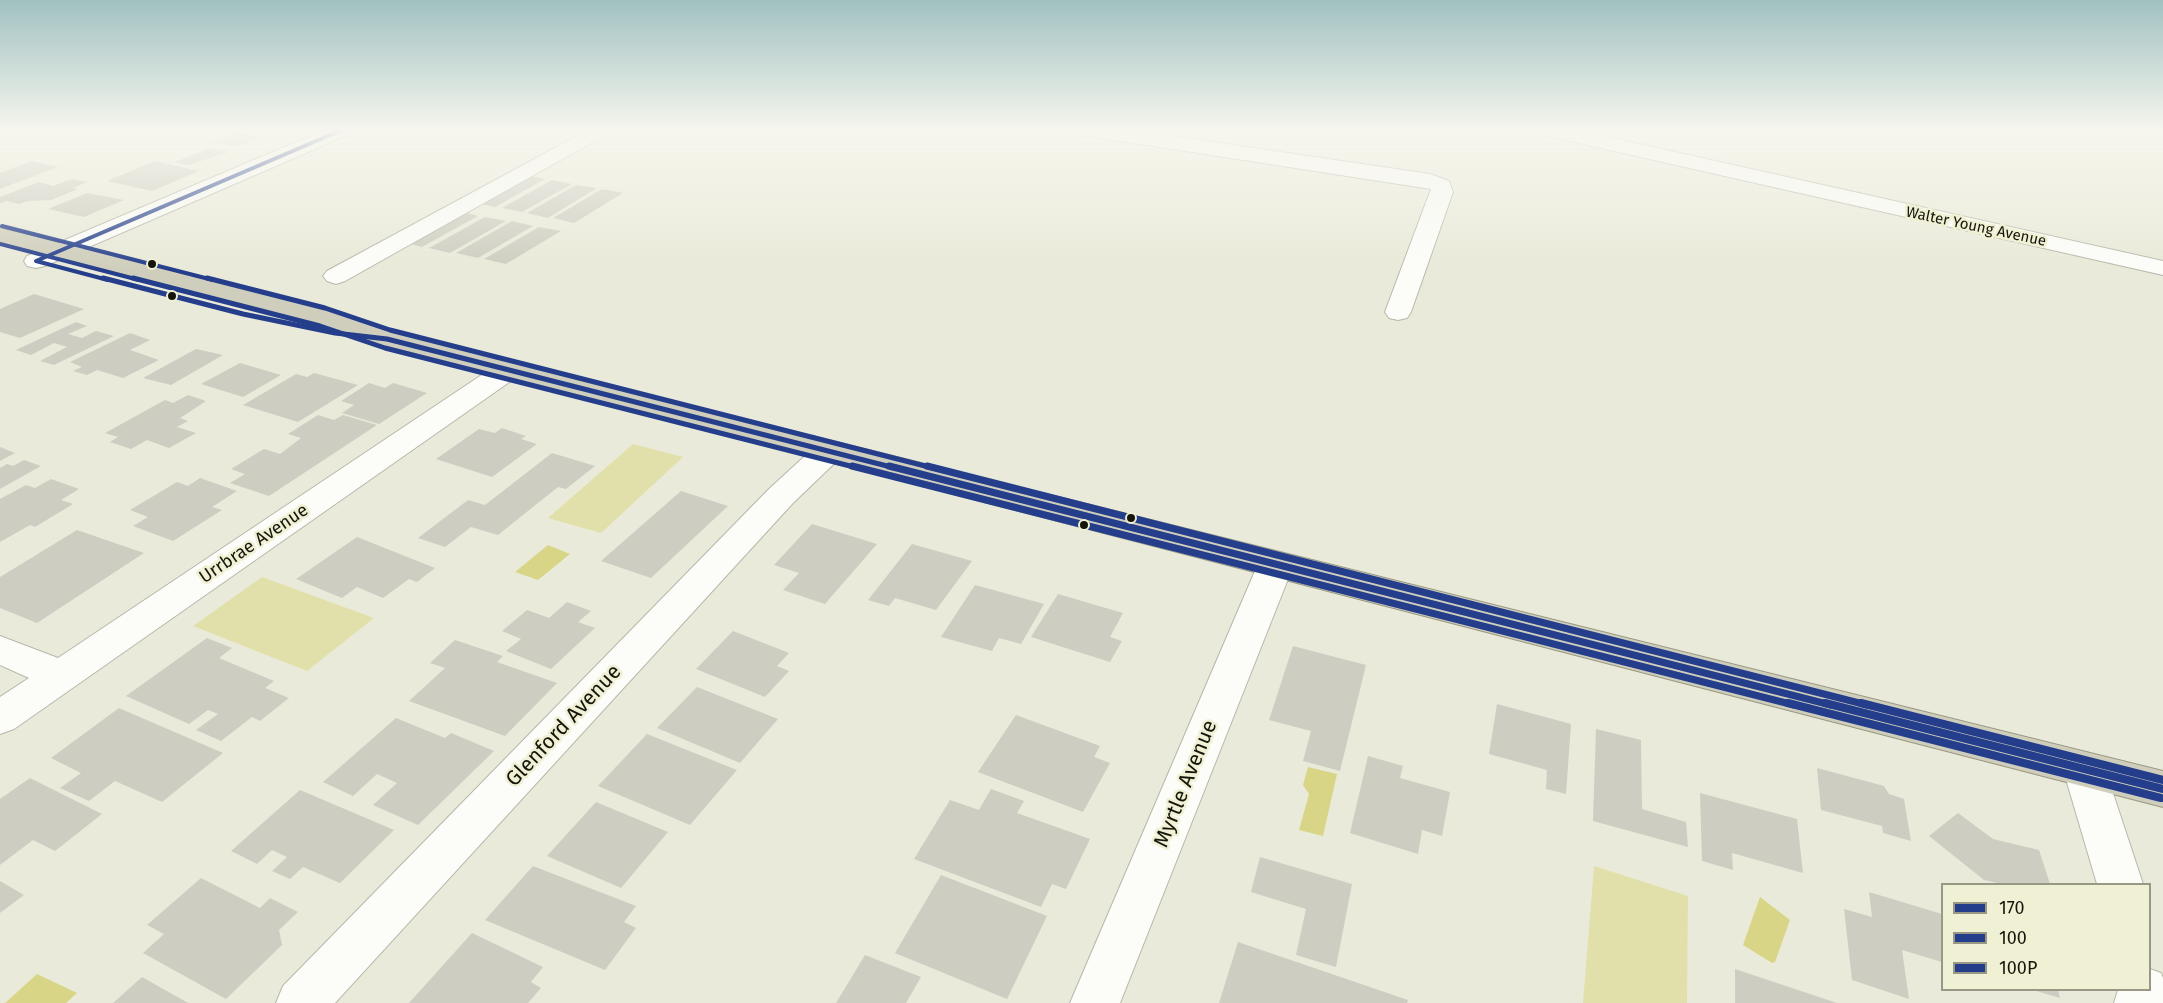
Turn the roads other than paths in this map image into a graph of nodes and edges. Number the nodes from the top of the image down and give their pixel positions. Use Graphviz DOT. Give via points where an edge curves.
graph roads {
  1 [pos="236,176"];
  2 [pos="520,176"];
  3 [pos="1398,176"];
  4 [pos="1752,176"];
  5 [pos="0,235"];
  6 [pos="63,250"];
  7 [pos="0,252"];
  8 [pos="36,261"];
  9 [pos="2163,268"];
  10 [pos="336,276"];
  11 [pos="1398,312"];
  12 [pos="387,339"];
  13 [pos="508,370"];
  14 [pos="829,451"];
  15 [pos="1276,564"];
  16 [pos="0,650"];
  17 [pos="61,675"];
  18 [pos="0,718"];
  19 [pos="2084,769"];
  20 [pos="2163,789"];
  21 [pos="2119,883"];
  22 [pos="301,1003"];
  23 [pos="1095,1003"];
  1 -- 6 [label="street"];
  2 -- 10 [label="street"];
  3 -- 11 [label="street" via="1430,181 1441,186 1442,192"];
  4 -- 9 [label="street, Walter Young Avenue"];
  5 -- 6 [label="highway"];
  6 -- 8 [label="street"];
  6 -- 12 [label="highway" via="324,316"];
  7 -- 8 [label="highway"];
  8 -- 12 [label="highway" via="243,314"];
  12 -- 13 [label="highway"];
  13 -- 14 [label="highway"];
  13 -- 17 [label="street, Urrbrae Avenue"];
  14 -- 15 [label="highway"];
  14 -- 22 [label="street, Glenford Avenue" via="781,496"];
  15 -- 19 [label="highway"];
  15 -- 23 [label="street, Myrtle Avenue"];
  16 -- 17 [label="street"];
  17 -- 18 [label="street, Urrbrae Avenue"];
  19 -- 20 [label="highway"];
  19 -- 21 [label="street"];
}
